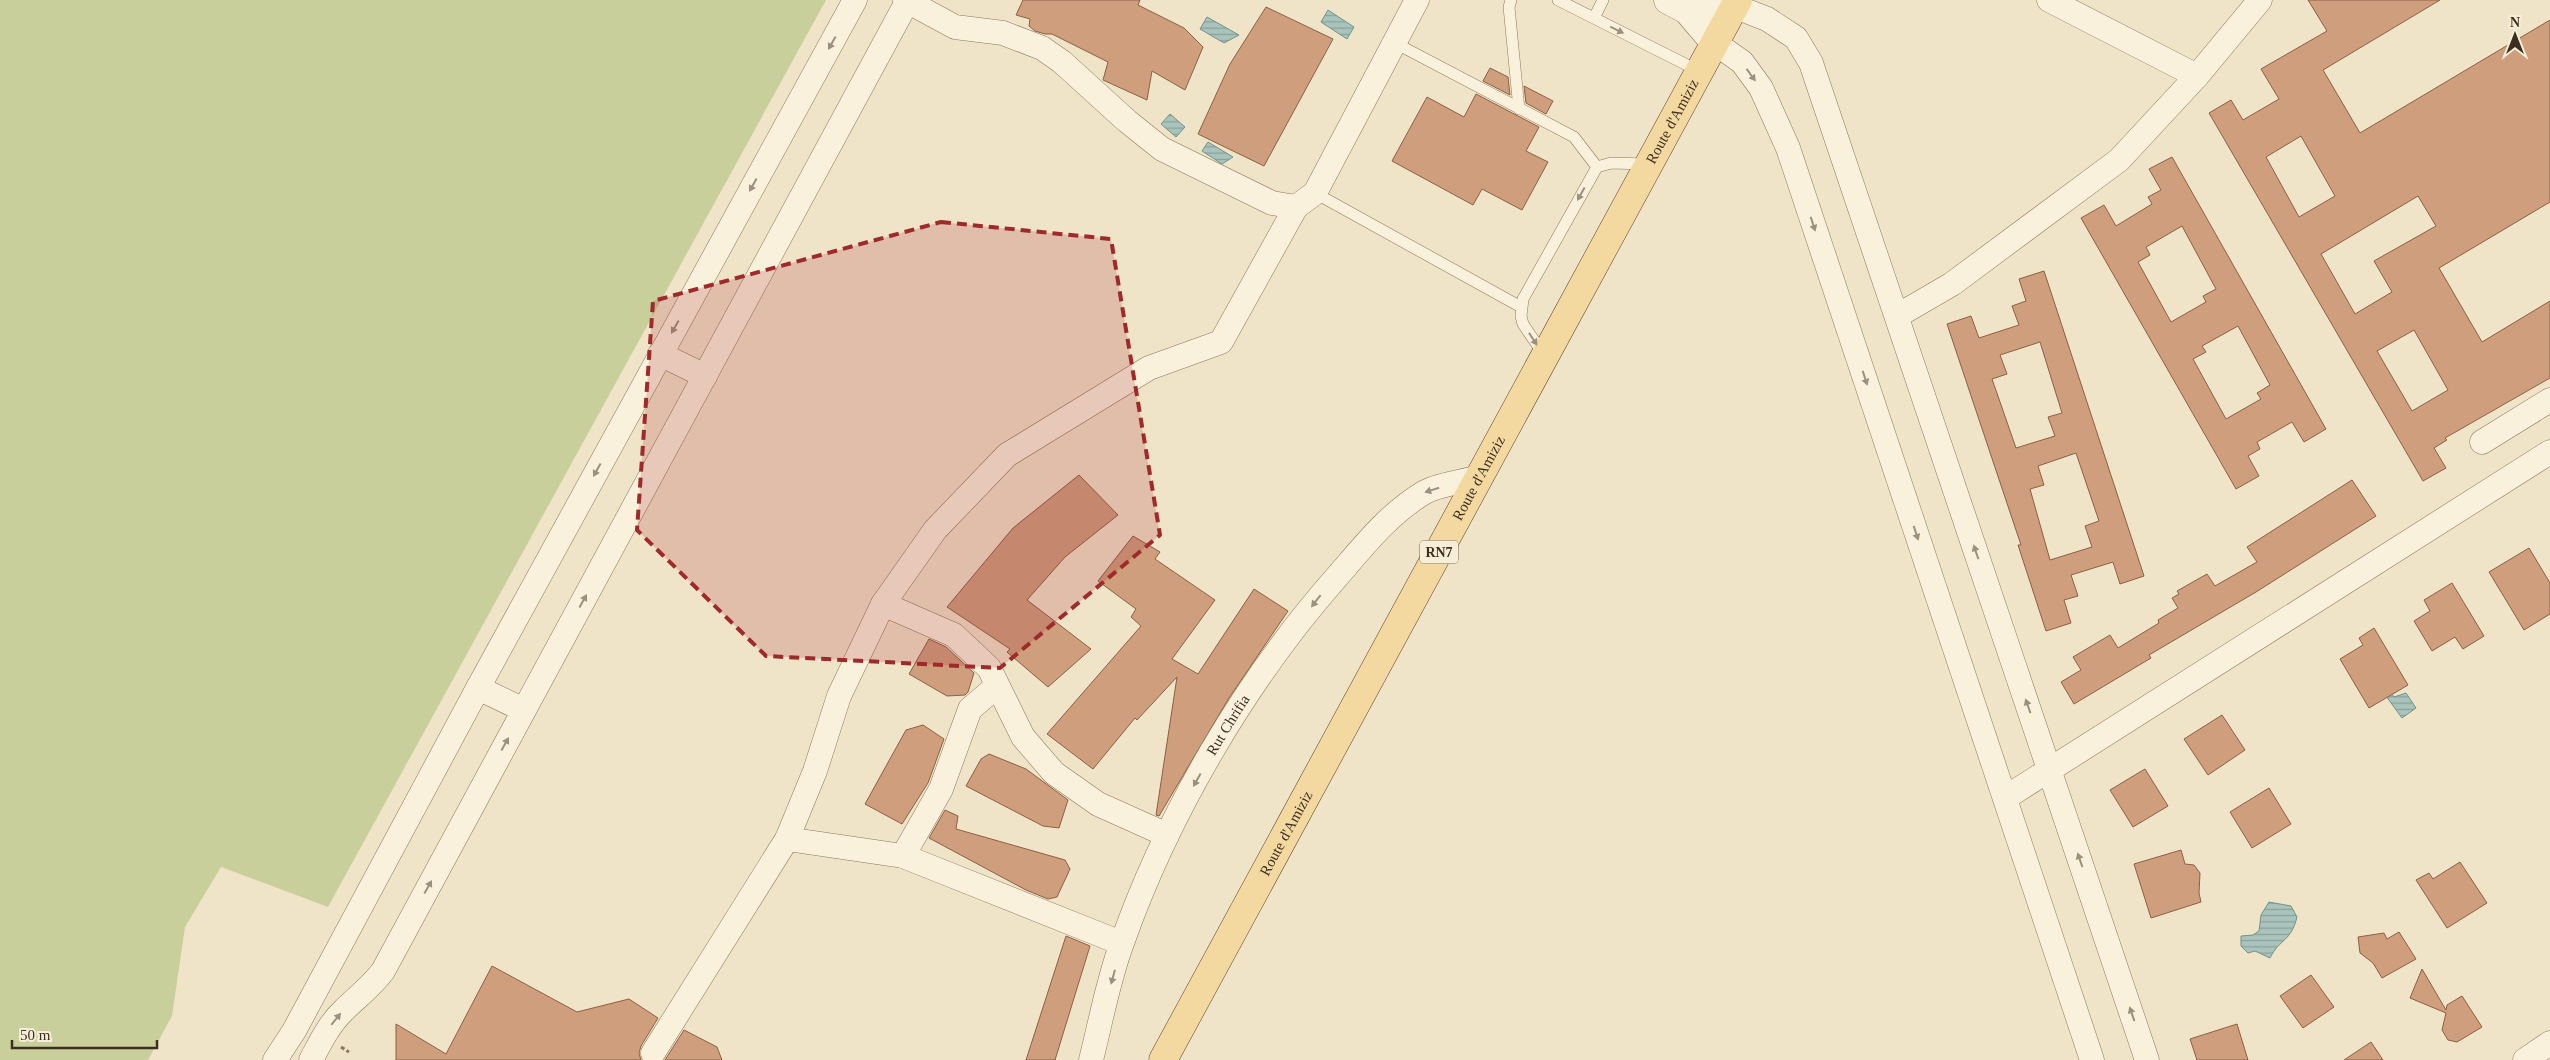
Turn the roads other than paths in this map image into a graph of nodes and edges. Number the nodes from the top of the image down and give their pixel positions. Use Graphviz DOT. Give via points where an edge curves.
graph roads {
  1 [pos="855,0"];
  2 [pos="907,0"];
  3 [pos="1417,0"];
  4 [pos="1511,0"];
  5 [pos="1558,0"];
  6 [pos="1603,0"];
  7 [pos="2049,0"];
  8 [pos="2260,0"];
  9 [pos="1736,3"];
  10 [pos="1678,5"];
  11 [pos="1594,18"];
  12 [pos="1395,42"];
  13 [pos="1715,43"];
  14 [pos="1699,71"];
  15 [pos="2197,76"];
  16 [pos="1519,109"];
  17 [pos="1649,164"];
  18 [pos="1597,168"];
  19 [pos="1315,193"];
  20 [pos="1296,206"];
  21 [pos="1521,307"];
  22 [pos="1897,316"];
  23 [pos="660,354"];
  24 [pos="1545,357"];
  25 [pos="705,376"];
  26 [pos="2550,400"];
  27 [pos="2482,442"];
  28 [pos="2550,452"];
  29 [pos="1479,477"];
  30 [pos="883,604"];
  31 [pos="997,686"];
  32 [pos="478,688"];
  33 [pos="524,710"];
  34 [pos="2050,770"];
  35 [pos="2005,798"];
  36 [pos="1166,835"];
  37 [pos="787,839"];
  38 [pos="902,856"];
  39 [pos="1121,944"];
  40 [pos="294,1031"];
  41 [pos="2550,1043"];
  42 [pos="314,1053"];
  43 [pos="653,1053"];
  44 [pos="275,1060"];
  45 [pos="1091,1060"];
  46 [pos="1163,1060"];
  47 [pos="2092,1060"];
  48 [pos="2147,1060"];
  49 [pos="2525,1060"];
  1 -- 23 [label="street, one-way"];
  2 -- 20 [label="street" via="956,27 1003,33 1042,48 1162,149 1272,203"];
  2 -- 25 [label="street"];
  3 -- 12 [label="street"];
  4 -- 16 [label="lane"];
  5 -- 11 [label="lane"];
  6 -- 11 [label="lane"];
  7 -- 15 [label="street"];
  8 -- 15 [label="street"];
  9 -- 10 [label="street"];
  9 -- 13 [label="main road, Route d'Amiziz / RN7"];
  9 -- 22 [label="street" via="1767,18 1796,38 1811,63"];
  10 -- 13 [label="street"];
  11 -- 14 [label="lane, one-way"];
  12 -- 16 [label="lane"];
  12 -- 19 [label="street"];
  13 -- 14 [label="main road, Route d'Amiziz / RN7"];
  13 -- 35 [label="street, one-way" via="1742,62 1761,88 1788,148"];
  14 -- 17 [label="main road, Route d'Amiziz / RN7"];
  15 -- 22 [label="street" via="2119,160 1952,284"];
  16 -- 18 [label="lane" via="1574,137"];
  17 -- 18 [label="lane" via="1611,163"];
  17 -- 24 [label="main road, Route d'Amiziz / RN7"];
  18 -- 21 [label="lane, one-way" via="1526,291"];
  19 -- 20 [label="street"];
  19 -- 21 [label="lane"];
  20 -- 30 [label="street" via="1221,342 1149,368 1007,455 935,530"];
  21 -- 24 [label="lane, one-way" via="1524,324"];
  34 -- 22 [label="street, one-way"];
  23 -- 25 [label="street"];
  23 -- 32 [label="street, one-way"];
  24 -- 29 [label="main road, Route d'Amiziz / RN7"];
  33 -- 25 [label="street, one-way"];
  26 -- 27 [label="street"];
  28 -- 34 [label="street"];
  29 -- 36 [label="street, Rut Chrifia, one-way" via="1426,491 1388,518 1318,599 1257,682 1205,764"];
  29 -- 46 [label="main road, Route d'Amiziz / RN7"];
  30 -- 31 [label="street" via="954,635 989,668"];
  30 -- 37 [label="street" via="839,696 815,771"];
  31 -- 36 [label="street" via="1023,737 1054,773 1098,804"];
  31 -- 38 [label="street" via="970,709 941,789"];
  32 -- 33 [label="street"];
  32 -- 40 [label="street"];
  42 -- 33 [label="street, one-way" via="343,1011 383,971"];
  34 -- 35 [label="street"];
  48 -- 34 [label="street, one-way"];
  35 -- 47 [label="street"];
  36 -- 39 [label="street, Rut Chrifia"];
  37 -- 38 [label="street"];
  37 -- 43 [label="street"];
  38 -- 39 [label="street"];
  39 -- 45 [label="street, Rut Chrifia, one-way"];
  40 -- 42 [label="street"];
  40 -- 44 [label="street"];
  41 -- 49 [label="street"];
}
